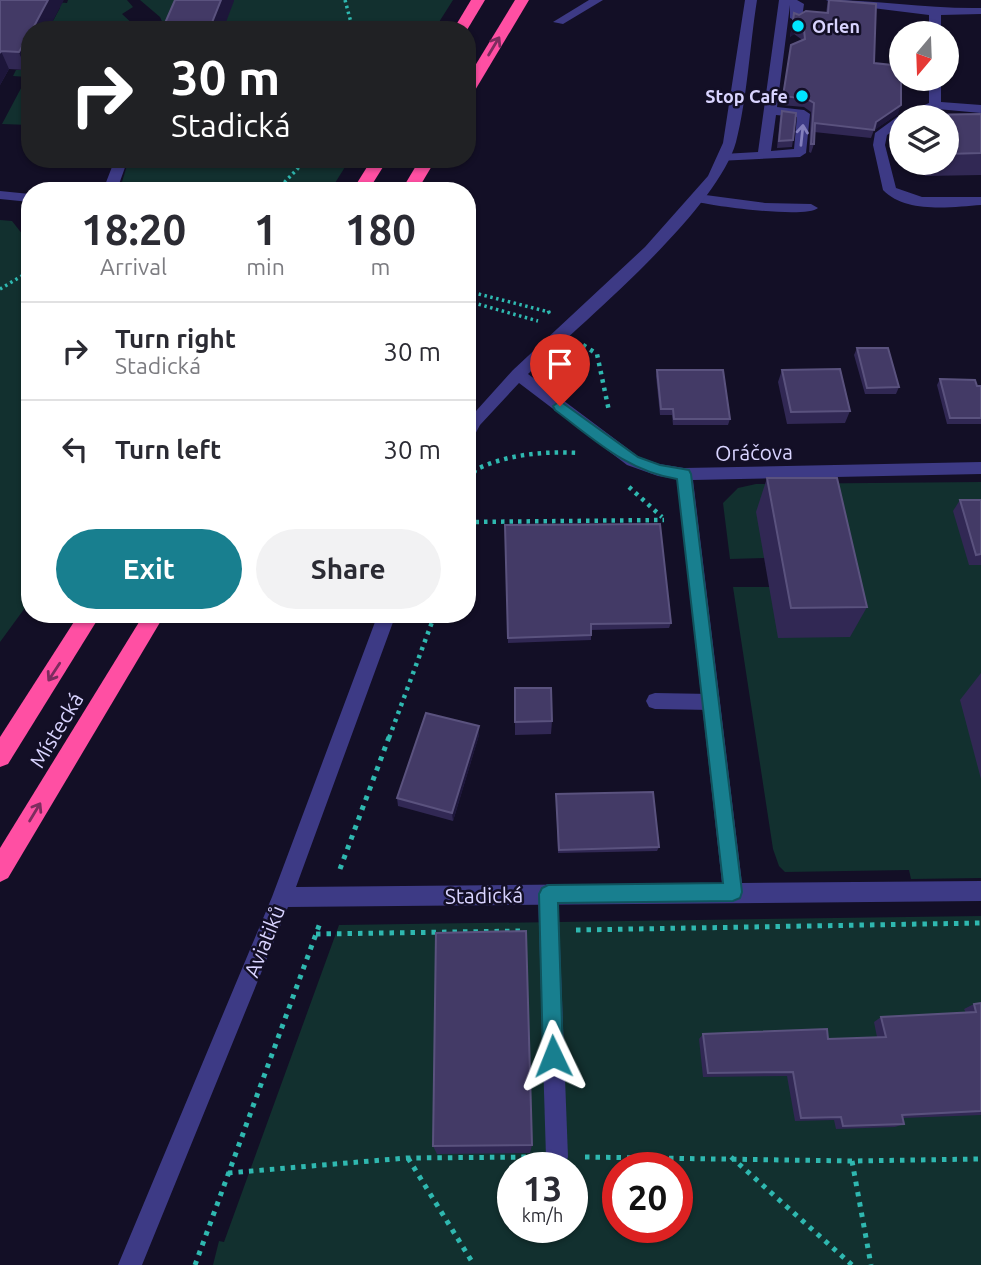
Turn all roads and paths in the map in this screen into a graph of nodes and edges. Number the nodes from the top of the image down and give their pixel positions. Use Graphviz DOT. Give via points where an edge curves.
graph roads {
  1 [pos="345,0"];
  2 [pos="478,0"];
  3 [pos="522,0"];
  4 [pos="597,0"];
  5 [pos="751,0"];
  6 [pos="785,0"];
  7 [pos="832,0"];
  8 [pos="981,11"];
  9 [pos="935,12"];
  10 [pos="796,18"];
  11 [pos="351,21"];
  12 [pos="465,21"];
  13 [pos="935,21"];
  14 [pos="559,22"];
  15 [pos="794,48"];
  16 [pos="778,49"];
  17 [pos="476,77"];
  18 [pos="935,91"];
  19 [pos="935,105"];
  20 [pos="959,107"];
  21 [pos="981,109"];
  22 [pos="770,110"];
  23 [pos="889,128"];
  24 [pos="764,156"];
  25 [pos="723,158"];
  26 [pos="298,168"];
  27 [pos="285,182"];
  28 [pos="0,195"];
  29 [pos="21,197"];
  30 [pos="698,198"];
  31 [pos="981,201"];
  32 [pos="811,208"];
  33 [pos="21,276"];
  34 [pos="0,289"];
  35 [pos="476,293"];
  36 [pos="476,304"];
  37 [pos="561,333"];
  38 [pos="518,374"];
  39 [pos="476,420"];
  40 [pos="602,439"];
  41 [pos="587,453"];
  42 [pos="981,468"];
  43 [pos="476,469"];
  44 [pos="684,474"];
  45 [pos="626,485"];
  46 [pos="476,522"];
  47 [pos="85,623"];
  48 [pos="150,623"];
  49 [pos="384,623"];
  50 [pos="432,623"];
  51 [pos="655,701"];
  52 [pos="711,702"];
  53 [pos="0,757"];
  54 [pos="0,870"];
  55 [pos="981,891"];
  56 [pos="733,892"];
  57 [pos="548,894"];
  58 [pos="330,896"];
  59 [pos="282,897"];
  60 [pos="981,923"];
  61 [pos="549,930"];
  62 [pos="316,934"];
  63 [pos="557,1152"];
  64 [pos="497,1157"];
  65 [pos="588,1157"];
  66 [pos="731,1157"];
  67 [pos="407,1158"];
  68 [pos="981,1159"];
  69 [pos="852,1161"];
  70 [pos="228,1173"];
  71 [pos="131,1265"];
  72 [pos="195,1265"];
  73 [pos="474,1265"];
  74 [pos="852,1265"];
  75 [pos="871,1265"];
  1 -- 11 [label="path"];
  2 -- 12 [label="highway"];
  17 -- 3 [label="highway, one-way"];
  4 -- 14 [label="street"];
  5 -- 25 [label="street" via="734,116"];
  6 -- 10 [label="street" via="797,4"];
  6 -- 16 [label="street"];
  7 -- 9 [label="street"];
  8 -- 9 [label="street"];
  9 -- 13 [label="street"];
  15 -- 16 [label="street"];
  16 -- 22 [label="street"];
  18 -- 19 [label="street"];
  20 -- 21 [label="street"];
  22 -- 24 [label="street"];
  24 -- 22 [label="street, one-way" via="800,153 804,114"];
  23 -- 31 [label="street" via="881,133 879,145 890,190 925,202"];
  24 -- 25 [label="street"];
  25 -- 30 [label="street"];
  26 -- 27 [label="path"];
  28 -- 29 [label="street"];
  30 -- 32 [label="street" via="765,208"];
  30 -- 37 [label="street"];
  33 -- 34 [label="path"];
  35 -- 36 [label="path" via="549,312 539,322"];
  37 -- 38 [label="street"];
  37 -- 40 [label="path" via="597,354 613,427"];
  38 -- 39 [label="street"];
  38 -- 40 [label="street, Oráčova"];
  40 -- 44 [label="street, Oráčova" via="633,461"];
  41 -- 43 [label="path" via="566,451 487,462"];
  42 -- 44 [label="street, Oráčova"];
  44 -- 52 [label="street"];
  45 -- 46 [label="path" via="665,520"];
  47 -- 53 [label="highway, Místecká, one-way"];
  54 -- 48 [label="highway, Místecká, one-way"];
  49 -- 59 [label="street, Aviatiků"];
  50 -- 58 [label="path"];
  51 -- 52 [label="street"];
  52 -- 56 [label="street"];
  55 -- 56 [label="street, Stadická"];
  56 -- 57 [label="street, Stadická"];
  57 -- 58 [label="street, Stadická"];
  57 -- 61 [label="street"];
  58 -- 59 [label="street, Stadická"];
  58 -- 62 [label="path"];
  59 -- 71 [label="street, Aviatiků"];
  60 -- 61 [label="path"];
  61 -- 62 [label="path"];
  61 -- 63 [label="street"];
  62 -- 70 [label="path"];
  64 -- 67 [label="path"];
  65 -- 66 [label="path"];
  66 -- 69 [label="path"];
  66 -- 74 [label="path"];
  67 -- 70 [label="path"];
  67 -- 73 [label="path"];
  68 -- 69 [label="path"];
  69 -- 75 [label="path"];
  70 -- 72 [label="path"];
}
